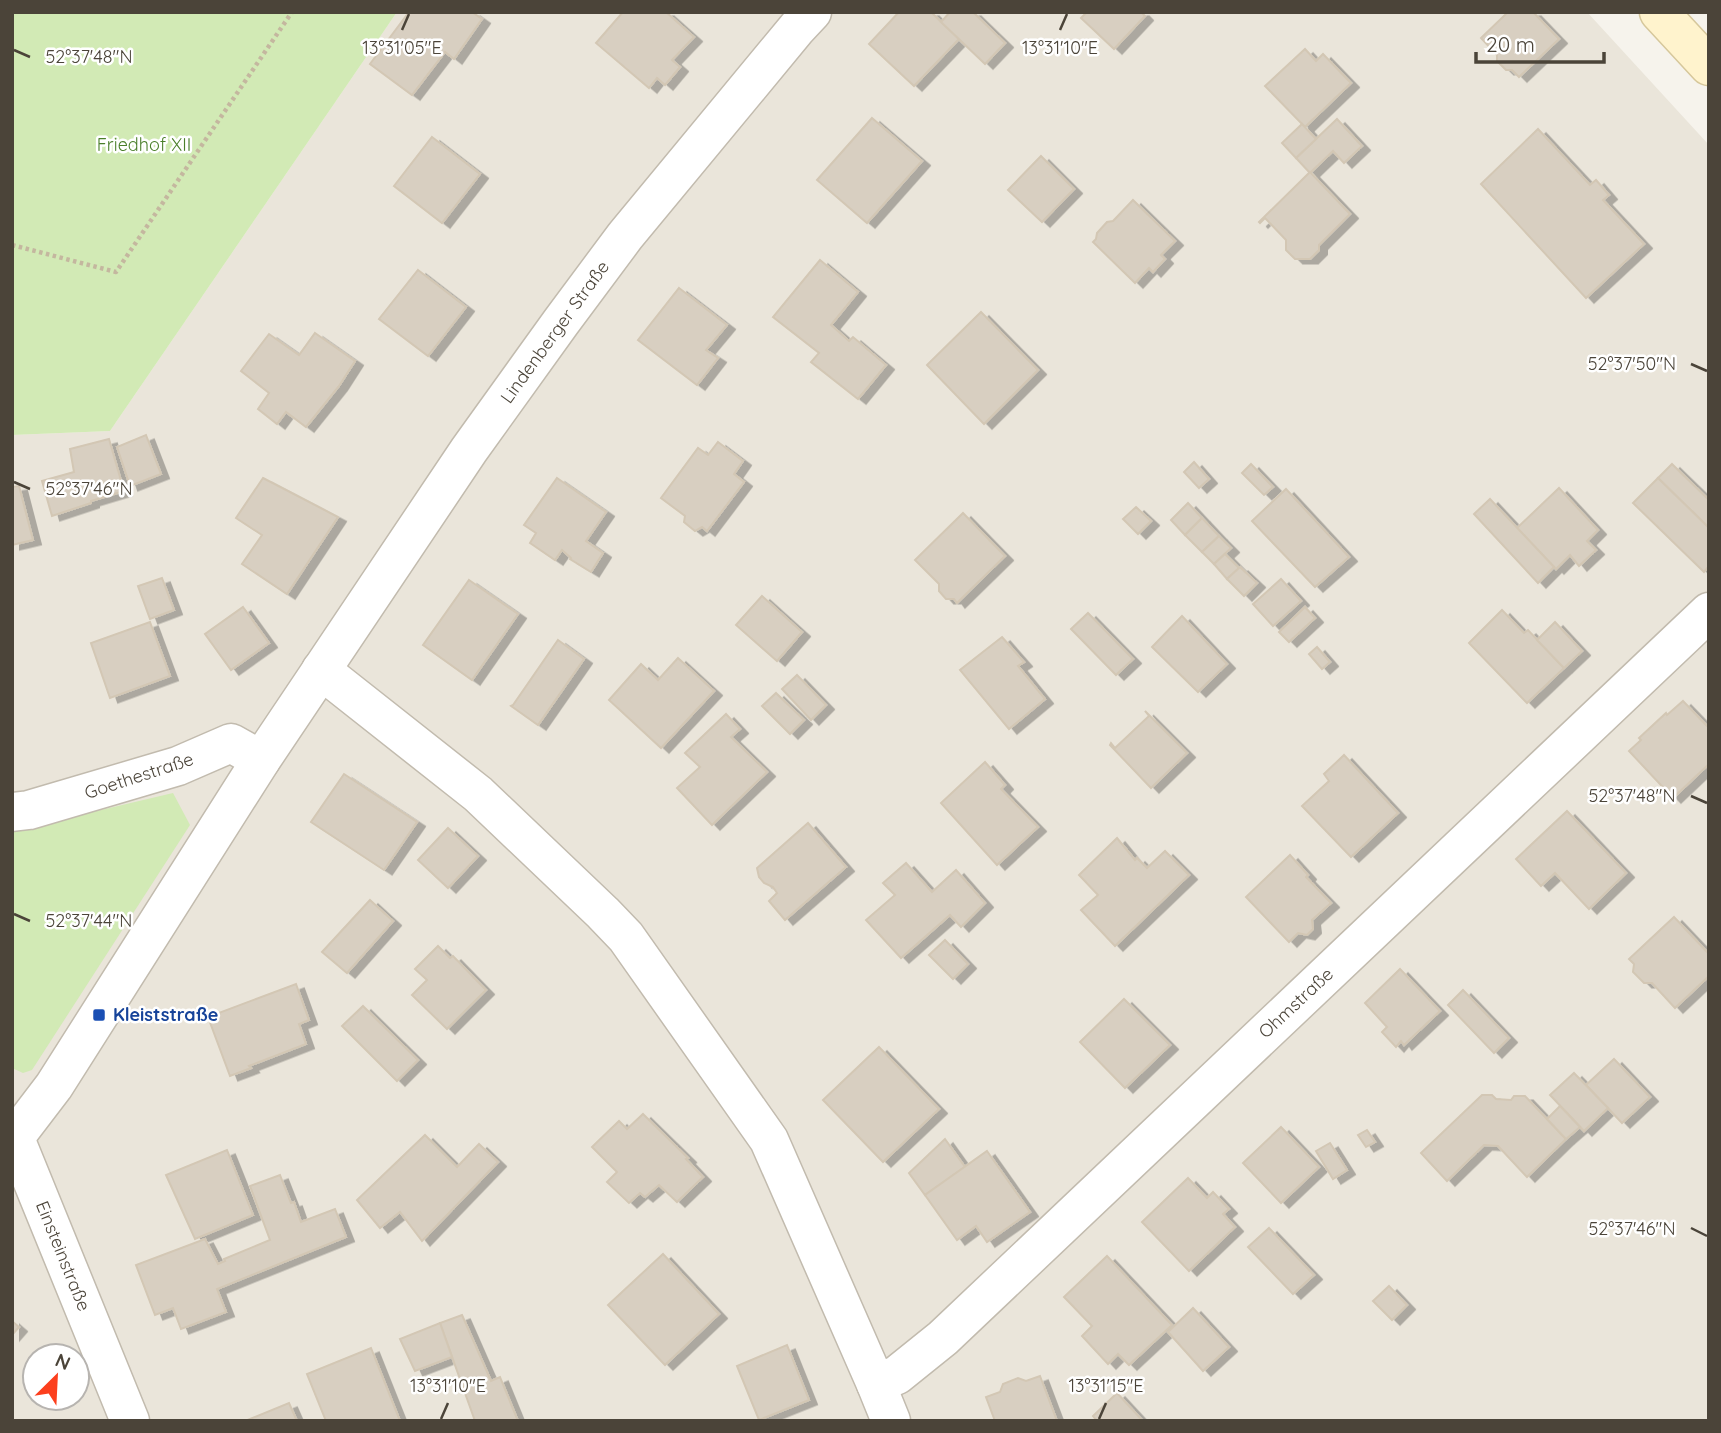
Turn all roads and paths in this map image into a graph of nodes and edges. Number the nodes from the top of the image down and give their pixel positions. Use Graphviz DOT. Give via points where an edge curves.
graph roads {
  1 [pos="292,12"];
  2 [pos="812,12"];
  3 [pos="1660,12"];
  4 [pos="1709,66"];
  5 [pos="12,245"];
  6 [pos="1709,612"];
  7 [pos="321,670"];
  8 [pos="261,760"];
  9 [pos="12,812"];
  10 [pos="13,1137"];
  11 [pos="876,1384"];
  12 [pos="130,1421"];
  13 [pos="891,1421"];
  1 -- 5 [label="path" via="116,272"];
  2 -- 7 [label="street, Lindenberger Straße" via="634,226 561,322"];
  3 -- 4 [label="main road"];
  6 -- 11 [label="street, Ohmstraße" via="943,1338 897,1375"];
  7 -- 8 [label="street"];
  7 -- 11 [label="street" via="478,794 626,937 769,1140"];
  8 -- 9 [label="street, Goethestraße" via="231,743 178,766"];
  8 -- 10 [label="street" via="54,1086"];
  10 -- 12 [label="street, Einsteinstraße"];
  11 -- 13 [label="street"];
}
